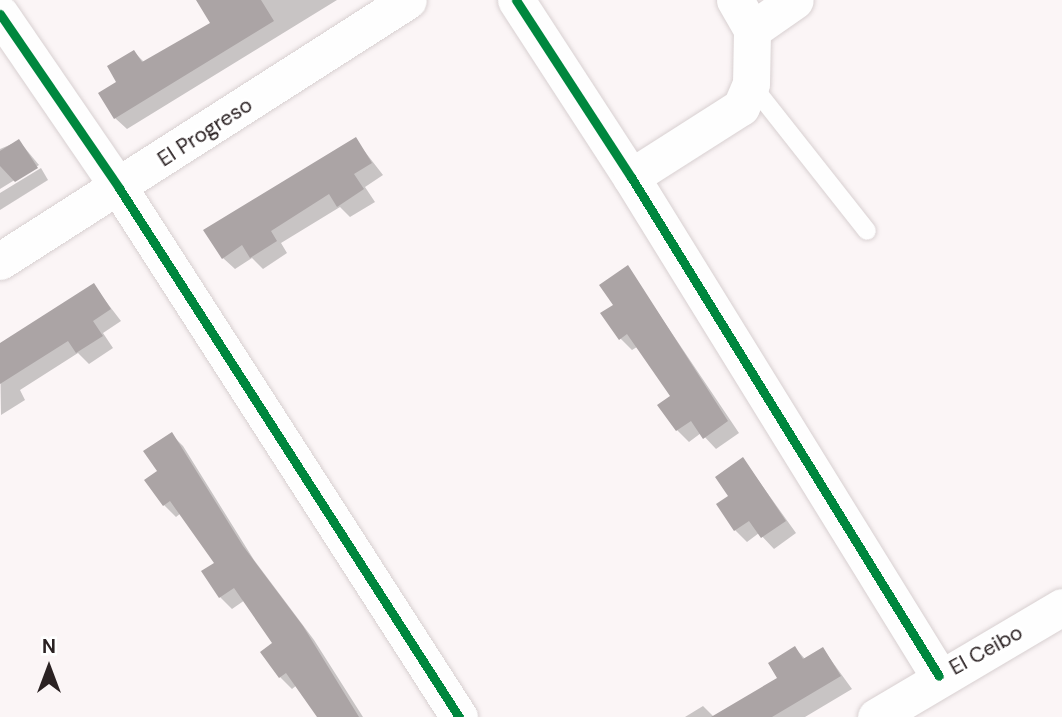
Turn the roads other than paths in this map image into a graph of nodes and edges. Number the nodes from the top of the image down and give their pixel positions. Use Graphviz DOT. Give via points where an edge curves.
graph roads {
  1 [pos="408,0"];
  2 [pos="516,0"];
  3 [pos="795,0"];
  4 [pos="0,14"];
  5 [pos="744,15"];
  6 [pos="751,84"];
  7 [pos="631,177"];
  8 [pos="119,188"];
  9 [pos="867,232"];
  10 [pos="0,261"];
  11 [pos="1062,607"];
  12 [pos="939,676"];
  13 [pos="459,717"];
  14 [pos="876,717"];
  1 -- 8 [label="street, El Progreso"];
  2 -- 7 [label="street"];
  3 -- 5 [label="street"];
  4 -- 8 [label="street"];
  5 -- 6 [label="street"];
  6 -- 7 [label="street" via="741,107"];
  6 -- 9 [label="lane"];
  7 -- 12 [label="street"];
  8 -- 10 [label="street, El Progreso"];
  8 -- 13 [label="street"];
  11 -- 12 [label="street, El Ceibo"];
  12 -- 14 [label="street, El Ceibo"];
}
